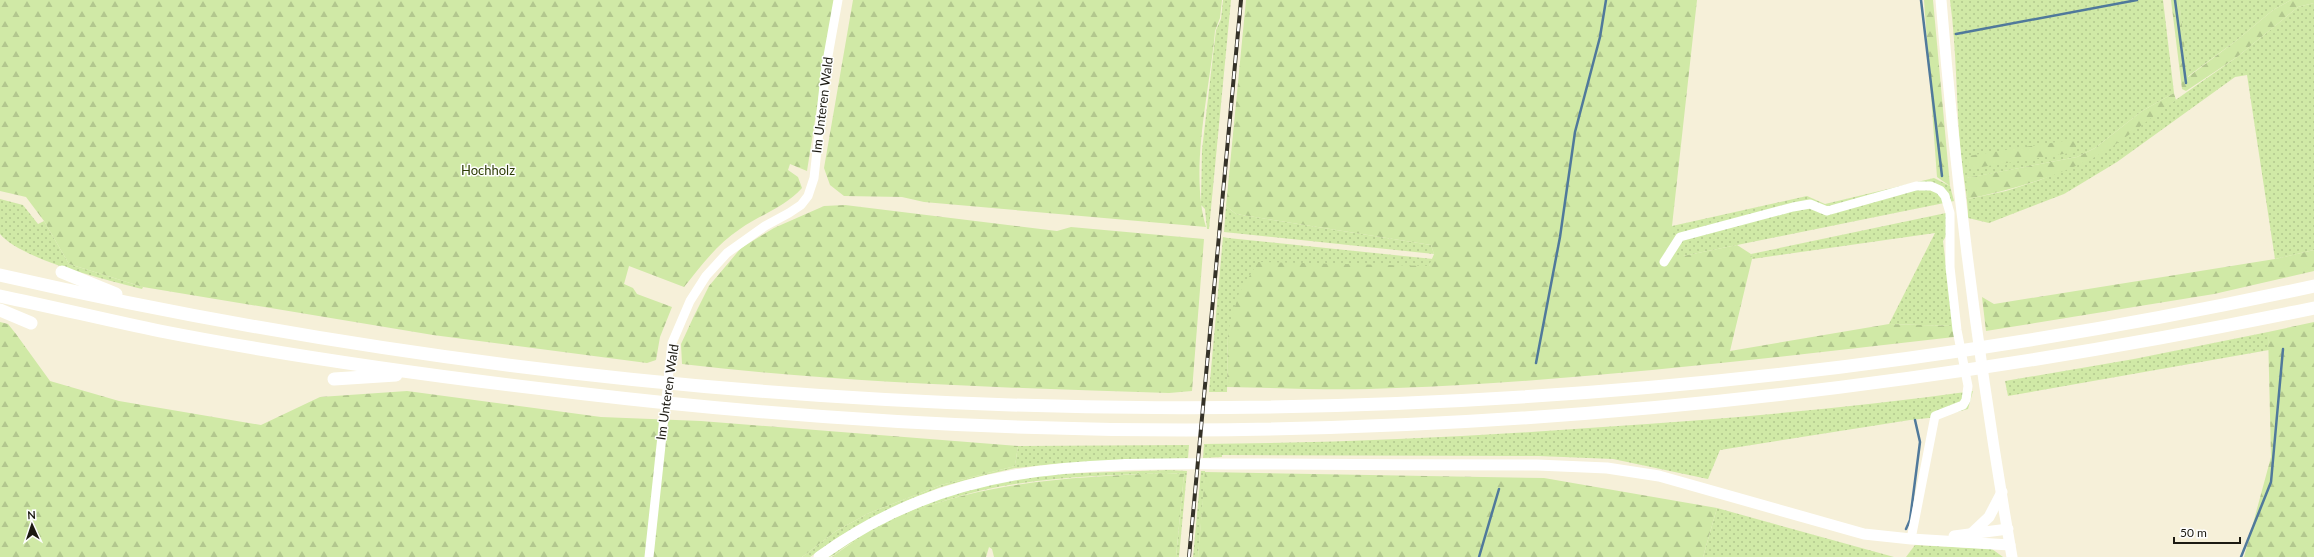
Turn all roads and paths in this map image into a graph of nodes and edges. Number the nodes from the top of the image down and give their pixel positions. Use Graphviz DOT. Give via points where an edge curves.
graph roads {
  1 [pos="838,0"];
  2 [pos="1941,0"];
  3 [pos="1664,262"];
  4 [pos="62,272"];
  5 [pos="0,275"];
  6 [pos="2314,286"];
  7 [pos="0,296"];
  8 [pos="144,306"];
  9 [pos="2314,308"];
  10 [pos="0,310"];
  11 [pos="31,322"];
  12 [pos="412,373"];
  13 [pos="334,379"];
  14 [pos="2002,492"];
  15 [pos="2008,529"];
  16 [pos="1972,534"];
  17 [pos="1911,539"];
  18 [pos="1932,540"];
  19 [pos="2010,544"];
  20 [pos="649,557"];
  21 [pos="819,557"];
  22 [pos="2012,557"];
  1 -- 20 [label="street, Im Unteren Wald" via="826,67 814,178 808,196 789,213 765,226 727,253 706,276 690,301 672,343"];
  2 -- 14 [label="main road" via="1955,158"];
  3 -- 17 [label="street" via="1680,237 1793,207 1810,204 1827,211 1923,185 1940,190 1946,196 1950,213 1950,267 1957,330 1968,386 1963,405 1935,416"];
  4 -- 8 [label="highway"];
  5 -- 8 [label="highway"];
  6 -- 8 [label="highway" via="2202,310 2002,344 1824,369 1594,393 1329,407 1004,406 913,402 680,384 425,354"];
  7 -- 12 [label="highway" via="162,331"];
  9 -- 12 [label="highway" via="2006,365 1892,381 1648,408 1419,423 1185,430 912,422 678,405"];
  10 -- 11 [label="highway"];
  12 -- 13 [label="highway"];
  14 -- 15 [label="main road"];
  14 -- 16 [label="main road" via="1989,517"];
  15 -- 16 [label="main road"];
  15 -- 19 [label="main road"];
  16 -- 18 [label="main road"];
  17 -- 18 [label="main road"];
  17 -- 21 [label="main road" via="1864,534 1659,476 1607,468 1537,465 1181,464 1054,468 979,481 943,491 908,505 842,540"];
  18 -- 19 [label="main road"];
  19 -- 22 [label="main road"];
}
